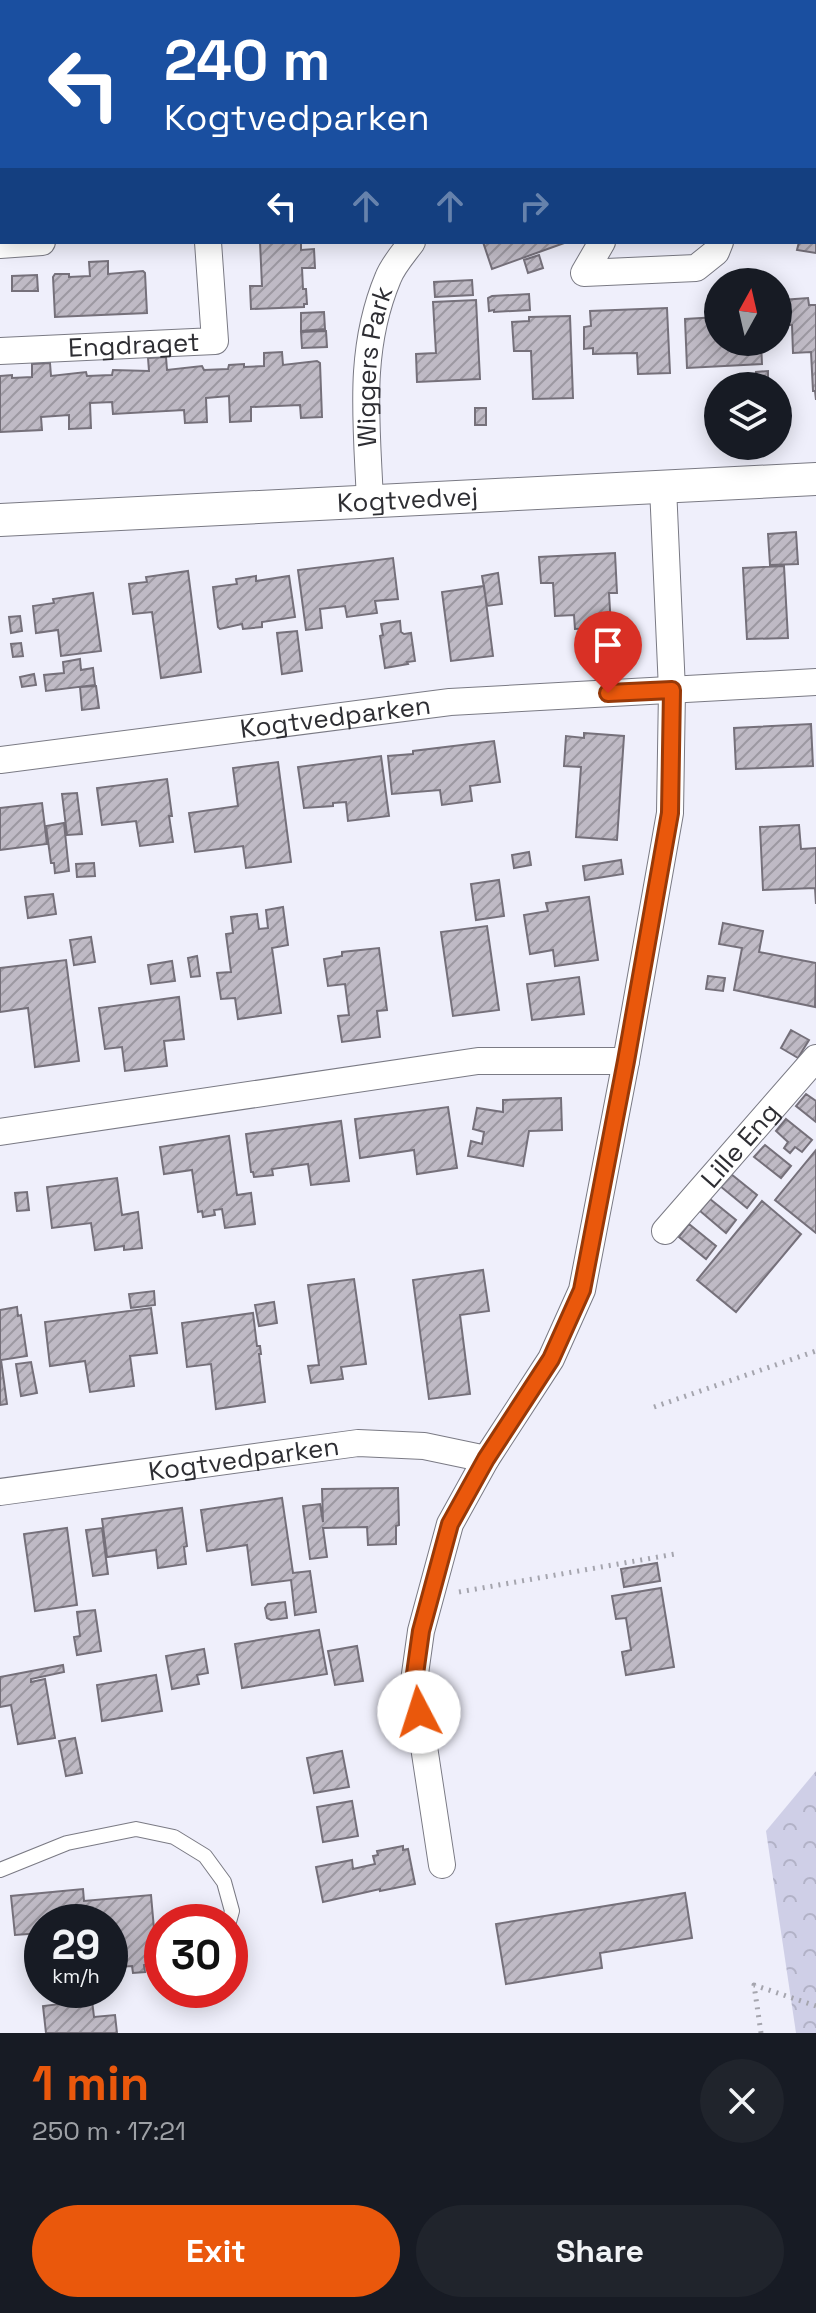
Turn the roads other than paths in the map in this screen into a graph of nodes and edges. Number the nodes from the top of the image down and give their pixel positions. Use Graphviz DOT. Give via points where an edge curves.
graph roads {
  1 [pos="208,244"];
  2 [pos="411,244"];
  3 [pos="601,244"];
  4 [pos="709,245"];
  5 [pos="0,351"];
  6 [pos="816,479"];
  7 [pos="663,487"];
  8 [pos="370,502"];
  9 [pos="0,520"];
  10 [pos="816,682"];
  11 [pos="672,690"];
  12 [pos="0,760"];
  13 [pos="816,1058"];
  14 [pos="626,1061"];
  15 [pos="0,1132"];
  16 [pos="665,1231"];
  17 [pos="486,1459"];
  18 [pos="0,1492"];
  19 [pos="442,1865"];
  20 [pos="0,1870"];
  21 [pos="230,1904"];
  1 -- 5 [label="street, Engdraget" via="215,341"];
  2 -- 8 [label="street, Wiggers Park" via="389,275 372,325 365,377"];
  3 -- 4 [label="street" via="584,273 696,268"];
  6 -- 7 [label="street, Kogtvedvej"];
  7 -- 8 [label="street, Kogtvedvej"];
  7 -- 11 [label="street"];
  8 -- 9 [label="street, Kogtvedvej"];
  10 -- 11 [label="street, Kogtvedparken"];
  11 -- 12 [label="street, Kogtvedparken" via="450,702"];
  11 -- 14 [label="street" via="670,813"];
  13 -- 16 [label="street, Lille Eng"];
  14 -- 15 [label="street" via="478,1061"];
  14 -- 17 [label="street" via="582,1290 551,1359"];
  17 -- 18 [label="street, Kogtvedparken" via="424,1446 358,1443"];
  17 -- 19 [label="street" via="450,1524 421,1631 414,1681"];
  20 -- 21 [label="lane" via="67,1843 136,1829 174,1837 205,1856 224,1882"];
}
